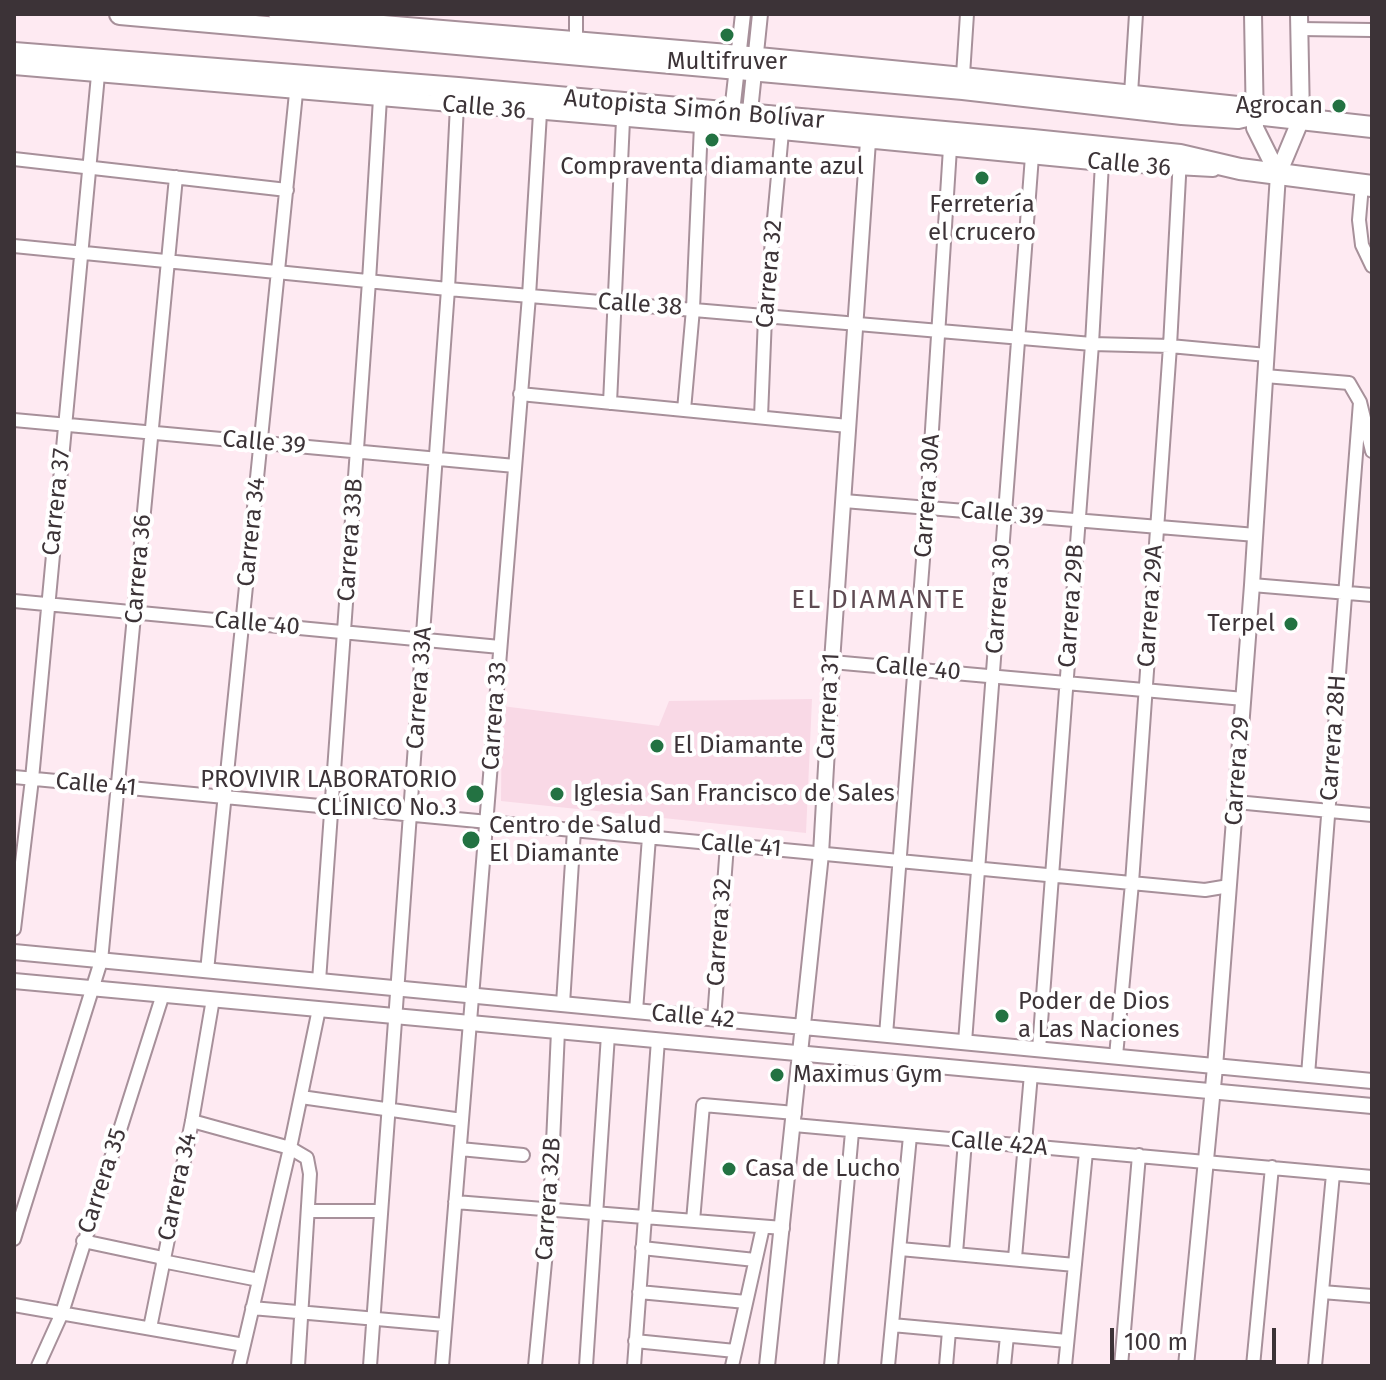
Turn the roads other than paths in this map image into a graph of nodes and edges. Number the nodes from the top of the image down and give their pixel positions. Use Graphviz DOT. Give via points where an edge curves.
graph roads {
  1 [pos="120,14"];
  2 [pos="276,14"];
  3 [pos="576,14"];
  4 [pos="743,14"];
  5 [pos="760,14"];
  6 [pos="967,14"];
  7 [pos="1136,14"];
  8 [pos="1243,14"];
  9 [pos="1253,14"];
  10 [pos="327,16"];
  11 [pos="404,19"];
  12 [pos="1300,22"];
  13 [pos="1372,30"];
  14 [pos="576,40"];
  15 [pos="614,44"];
  16 [pos="595,58"];
  17 [pos="19,60"];
  18 [pos="746,62"];
  19 [pos="98,75"];
  20 [pos="963,75"];
  21 [pos="901,77"];
  22 [pos="296,93"];
  23 [pos="1131,94"];
  24 [pos="380,98"];
  25 [pos="457,105"];
  26 [pos="540,113"];
  27 [pos="1255,114"];
  28 [pos="659,115"];
  29 [pos="1301,119"];
  30 [pos="623,120"];
  31 [pos="740,121"];
  32 [pos="701,125"];
  33 [pos="1372,127"];
  34 [pos="782,132"];
  35 [pos="951,140"];
  36 [pos="868,141"];
  37 [pos="1032,156"];
  38 [pos="14,159"];
  39 [pos="1180,162"];
  40 [pos="1102,163"];
  41 [pos="90,168"];
  42 [pos="1278,174"];
  43 [pos="176,177"];
  44 [pos="1367,185"];
  45 [pos="287,190"];
  46 [pos="14,246"];
  47 [pos="82,252"];
  48 [pos="170,259"];
  49 [pos="1372,266"];
  50 [pos="279,274"];
  51 [pos="369,281"];
  52 [pos="448,289"];
  53 [pos="529,296"];
  54 [pos="616,303"];
  55 [pos="693,309"];
  56 [pos="765,317"];
  57 [pos="854,323"];
  58 [pos="940,330"];
  59 [pos="1019,338"];
  60 [pos="1092,344"];
  61 [pos="1170,346"];
  62 [pos="1267,355"];
  63 [pos="1265,376"];
  64 [pos="520,394"];
  65 [pos="1360,402"];
  66 [pos="610,403"];
  67 [pos="684,410"];
  68 [pos="761,417"];
  69 [pos="14,420"];
  70 [pos="64,424"];
  71 [pos="848,426"];
  72 [pos="152,433"];
  73 [pos="261,443"];
  74 [pos="1372,451"];
  75 [pos="357,452"];
  76 [pos="436,459"];
  77 [pos="515,466"];
  78 [pos="844,501"];
  79 [pos="927,508"];
  80 [pos="1005,514"];
  81 [pos="1078,520"];
  82 [pos="1157,527"];
  83 [pos="1256,535"];
  84 [pos="1252,585"];
  85 [pos="1344,592"];
  86 [pos="1372,595"];
  87 [pos="14,601"];
  88 [pos="46,604"];
  89 [pos="135,612"];
  90 [pos="243,622"];
  91 [pos="344,632"];
  92 [pos="423,639"];
  93 [pos="500,647"];
  94 [pos="832,662"];
  95 [pos="915,669"];
  96 [pos="993,676"];
  97 [pos="1066,683"];
  98 [pos="1145,690"];
  99 [pos="1244,699"];
  100 [pos="14,777"];
  101 [pos="32,779"];
  102 [pos="119,788"];
  103 [pos="226,798"];
  104 [pos="1236,802"];
  105 [pos="332,807"];
  106 [pos="1329,811"];
  107 [pos="412,815"];
  108 [pos="1372,815"];
  109 [pos="488,822"];
  110 [pos="574,830"];
  111 [pos="649,837"];
  112 [pos="727,845"];
  113 [pos="821,854"];
  114 [pos="900,861"];
  115 [pos="979,868"];
  116 [pos="1052,875"];
  117 [pos="1132,883"];
  118 [pos="1229,886"];
  119 [pos="14,929"];
  120 [pos="14,952"];
  121 [pos="101,961"];
  122 [pos="207,971"];
  123 [pos="14,981"];
  124 [pos="319,981"];
  125 [pos="93,988"];
  126 [pos="396,988"];
  127 [pos="163,994"];
  128 [pos="472,996"];
  129 [pos="213,999"];
  130 [pos="563,1004"];
  131 [pos="319,1009"];
  132 [pos="636,1011"];
  133 [pos="394,1016"];
  134 [pos="714,1019"];
  135 [pos="470,1023"];
  136 [pos="803,1027"];
  137 [pos="558,1031"];
  138 [pos="608,1035"];
  139 [pos="886,1035"];
  140 [pos="658,1040"];
  141 [pos="965,1042"];
  142 [pos="1039,1049"];
  143 [pos="801,1053"];
  144 [pos="1116,1056"];
  145 [pos="1215,1067"];
  146 [pos="1031,1074"];
  147 [pos="1308,1075"];
  148 [pos="1372,1081"];
  149 [pos="1213,1091"];
  150 [pos="301,1097"];
  151 [pos="1372,1106"];
  152 [pos="387,1110"];
  153 [pos="795,1119"];
  154 [pos="462,1120"];
  155 [pos="192,1121"];
  156 [pos="852,1132"];
  157 [pos="910,1136"];
  158 [pos="965,1141"];
  159 [pos="1025,1146"];
  160 [pos="290,1148"];
  161 [pos="460,1149"];
  162 [pos="1086,1152"];
  163 [pos="523,1155"];
  164 [pos="1139,1155"];
  165 [pos="1205,1161"];
  166 [pos="1272,1167"];
  167 [pos="1333,1174"];
  168 [pos="1372,1177"];
  169 [pos="455,1202"];
  170 [pos="18,1210"];
  171 [pos="550,1210"];
  172 [pos="308,1211"];
  173 [pos="380,1211"];
  174 [pos="597,1213"];
  175 [pos="645,1217"];
  176 [pos="693,1221"];
  177 [pos="763,1227"];
  178 [pos="783,1228"];
  179 [pos="14,1239"];
  180 [pos="83,1241"];
  181 [pos="642,1248"];
  182 [pos="900,1249"];
  183 [pos="956,1253"];
  184 [pos="1015,1258"];
  185 [pos="162,1260"];
  186 [pos="755,1260"];
  187 [pos="1075,1265"];
  188 [pos="259,1280"];
  189 [pos="639,1292"];
  190 [pos="1322,1292"];
  191 [pos="1372,1296"];
  192 [pos="746,1302"];
  193 [pos="14,1305"];
  194 [pos="252,1308"];
  195 [pos="301,1312"];
  196 [pos="62,1313"];
  197 [pos="373,1319"];
  198 [pos="445,1325"];
  199 [pos="892,1325"];
  200 [pos="150,1328"];
  201 [pos="949,1331"];
  202 [pos="1007,1336"];
  203 [pos="635,1341"];
  204 [pos="1067,1341"];
  205 [pos="244,1345"];
  206 [pos="735,1351"];
  207 [pos="42,1365"];
  208 [pos="239,1366"];
  209 [pos="298,1366"];
  210 [pos="370,1366"];
  211 [pos="442,1366"];
  212 [pos="535,1366"];
  213 [pos="586,1366"];
  214 [pos="634,1366"];
  215 [pos="732,1366"];
  216 [pos="767,1366"];
  217 [pos="831,1366"];
  218 [pos="888,1366"];
  219 [pos="946,1366"];
  220 [pos="1004,1366"];
  221 [pos="1065,1366"];
  222 [pos="1121,1366"];
  223 [pos="1186,1366"];
  224 [pos="1253,1366"];
  225 [pos="1315,1366"];
  1 -- 16 [label="highway, Autopista Simón Bolívar"];
  2 -- 10 [label="street"];
  3 -- 14 [label="street"];
  4 -- 18 [label="street"];
  5 -- 18 [label="street"];
  6 -- 20 [label="street"];
  7 -- 23 [label="street"];
  8 -- 9 [label="street"];
  9 -- 27 [label="main road"];
  10 -- 11 [label="street"];
  11 -- 14 [label="street"];
  12 -- 13 [label="street"];
  12 -- 29 [label="main road, Carrera 29"];
  14 -- 15 [label="street"];
  15 -- 16 [label="highway"];
  15 -- 18 [label="street"];
  16 -- 18 [label="highway, Autopista Simón Bolívar"];
  17 -- 19 [label="street, Calle 36"];
  17 -- 28 [label="highway, Autopista Simón Bolívar" via="427,86"];
  18 -- 21 [label="highway, Autopista Simón Bolívar"];
  18 -- 31 [label="street"];
  19 -- 22 [label="street, Calle 36"];
  19 -- 41 [label="street, Carrera 37"];
  20 -- 21 [label="street"];
  20 -- 23 [label="street"];
  21 -- 27 [label="highway, Autopista Simón Bolívar" via="1182,114"];
  22 -- 24 [label="street, Calle 36"];
  22 -- 45 [label="street, Carrera 34"];
  23 -- 27 [label="street" via="1238,104"];
  24 -- 25 [label="street, Calle 36"];
  24 -- 51 [label="street, Carrera 33B"];
  25 -- 26 [label="street, Calle 36"];
  25 -- 52 [label="street, Carrera 33A"];
  26 -- 30 [label="street, Calle 36"];
  26 -- 53 [label="street, Carrera 33"];
  27 -- 29 [label="highway, Autopista Simón Bolívar"];
  27 -- 42 [label="main road" via="1255,128"];
  28 -- 30 [label="street, Calle 36"];
  28 -- 31 [label="highway, Autopista Simón Bolívar"];
  28 -- 32 [label="street, Calle 36"];
  29 -- 33 [label="highway, Autopista Simón Bolívar"];
  29 -- 42 [label="main road, Carrera 29"];
  30 -- 54 [label="street"];
  31 -- 32 [label="street, Calle 36"];
  31 -- 34 [label="street, Calle 36"];
  31 -- 35 [label="highway, Autopista Simón Bolívar"];
  32 -- 55 [label="street"];
  34 -- 36 [label="street, Calle 36"];
  34 -- 56 [label="street, Carrera 32"];
  35 -- 36 [label="street, Calle 36"];
  35 -- 37 [label="street, Calle 36"];
  35 -- 39 [label="highway, Autopista Simón Bolívar"];
  35 -- 58 [label="street, Carrera 30A"];
  36 -- 57 [label="street, Carrera 31"];
  37 -- 40 [label="street, Calle 36"];
  37 -- 59 [label="street, Carrera 30"];
  38 -- 41 [label="street"];
  39 -- 40 [label="street, Calle 36"];
  39 -- 42 [label="highway, Autopista Simón Bolívar"];
  39 -- 61 [label="street, Carrera 29A"];
  40 -- 60 [label="street, Carrera 29B"];
  41 -- 43 [label="street"];
  41 -- 47 [label="street, Carrera 37"];
  42 -- 44 [label="highway, Autopista Simón Bolívar"];
  42 -- 62 [label="street, Carrera 29"];
  43 -- 45 [label="street"];
  43 -- 48 [label="street, Carrera 36"];
  44 -- 49 [label="street" via="1359,220"];
  45 -- 50 [label="street, Carrera 34"];
  46 -- 47 [label="street, Calle 38"];
  47 -- 48 [label="street, Calle 38"];
  47 -- 70 [label="street, Carrera 37"];
  48 -- 50 [label="street, Calle 38"];
  48 -- 72 [label="street, Carrera 36"];
  50 -- 51 [label="street, Calle 38"];
  50 -- 73 [label="street, Carrera 34"];
  51 -- 52 [label="street, Calle 38"];
  51 -- 75 [label="street, Carrera 33B"];
  52 -- 53 [label="street, Calle 38"];
  52 -- 76 [label="street, Carrera 33A"];
  53 -- 54 [label="street, Calle 38"];
  53 -- 64 [label="street, Carrera 33"];
  54 -- 55 [label="street, Calle 38"];
  54 -- 66 [label="street"];
  55 -- 56 [label="street, Calle 38"];
  55 -- 67 [label="street"];
  56 -- 57 [label="street, Calle 38"];
  56 -- 68 [label="street, Carrera 32"];
  57 -- 58 [label="street, Calle 38"];
  57 -- 71 [label="street, Carrera 31"];
  58 -- 59 [label="street, Calle 38"];
  58 -- 79 [label="street, Carrera 30A"];
  59 -- 60 [label="street, Calle 38"];
  59 -- 80 [label="street, Carrera 30"];
  60 -- 61 [label="street, Calle 38"];
  60 -- 81 [label="street, Carrera 29B"];
  61 -- 62 [label="street, Calle 38"];
  61 -- 82 [label="street, Carrera 29A"];
  62 -- 63 [label="street, Carrera 29"];
  63 -- 65 [label="street" via="1349,383"];
  63 -- 83 [label="street, Carrera 29"];
  64 -- 66 [label="street"];
  64 -- 77 [label="street, Carrera 33"];
  65 -- 74 [label="street"];
  65 -- 85 [label="street, Carrera 28H"];
  66 -- 67 [label="street"];
  67 -- 68 [label="street"];
  68 -- 71 [label="street"];
  69 -- 70 [label="street, Calle 39"];
  70 -- 72 [label="street, Calle 39"];
  70 -- 88 [label="street, Carrera 37"];
  71 -- 78 [label="street, Carrera 31"];
  72 -- 73 [label="street, Calle 39"];
  72 -- 89 [label="street, Carrera 36"];
  73 -- 75 [label="street, Calle 39"];
  73 -- 90 [label="street, Carrera 34"];
  75 -- 76 [label="street, Calle 39"];
  75 -- 91 [label="street, Carrera 33B"];
  76 -- 77 [label="street, Calle 39"];
  76 -- 92 [label="street, Carrera 33A"];
  77 -- 93 [label="street, Carrera 33"];
  78 -- 79 [label="street, Calle 39"];
  78 -- 94 [label="street, Carrera 31"];
  79 -- 80 [label="street, Calle 39"];
  79 -- 95 [label="street, Carrera 30A"];
  80 -- 81 [label="street, Calle 39"];
  80 -- 96 [label="street, Carrera 30"];
  81 -- 82 [label="street, Calle 39"];
  81 -- 97 [label="street, Carrera 29B"];
  82 -- 83 [label="street, Calle 39"];
  82 -- 98 [label="street, Carrera 29A"];
  83 -- 84 [label="street, Carrera 29"];
  84 -- 85 [label="street"];
  84 -- 99 [label="street, Carrera 29"];
  85 -- 86 [label="street"];
  85 -- 106 [label="street, Carrera 28H"];
  87 -- 88 [label="street, Calle 40"];
  88 -- 89 [label="street, Calle 40"];
  88 -- 101 [label="street, Carrera 37"];
  89 -- 90 [label="street, Calle 40"];
  89 -- 102 [label="street, Carrera 36"];
  90 -- 91 [label="street, Calle 40"];
  90 -- 103 [label="street, Carrera 34"];
  91 -- 92 [label="street, Calle 40"];
  91 -- 105 [label="street, Carrera 33B"];
  92 -- 93 [label="street, Calle 40"];
  92 -- 107 [label="street, Carrera 33A"];
  93 -- 109 [label="street, Carrera 33"];
  94 -- 95 [label="street, Calle 40"];
  94 -- 113 [label="street, Carrera 31"];
  95 -- 96 [label="street, Calle 40"];
  95 -- 114 [label="street, Carrera 30A"];
  96 -- 97 [label="street, Calle 40"];
  96 -- 115 [label="street, Carrera 30"];
  97 -- 98 [label="street, Calle 40"];
  97 -- 116 [label="street, Carrera 29B"];
  98 -- 99 [label="street, Calle 40"];
  98 -- 117 [label="street, Carrera 29A"];
  99 -- 104 [label="street, Carrera 29"];
  100 -- 101 [label="street, Calle 41"];
  101 -- 102 [label="street, Calle 41"];
  101 -- 119 [label="street, Carrera 37"];
  102 -- 103 [label="street, Calle 41"];
  102 -- 121 [label="street, Carrera 36"];
  103 -- 105 [label="street, Calle 41"];
  103 -- 122 [label="street, Carrera 34"];
  104 -- 106 [label="street"];
  104 -- 118 [label="street, Carrera 29"];
  105 -- 107 [label="street, Calle 41"];
  105 -- 124 [label="street, Carrera 33B"];
  106 -- 108 [label="street"];
  106 -- 147 [label="street, Carrera 28H"];
  107 -- 109 [label="street, Calle 41"];
  107 -- 126 [label="street, Carrera 33A"];
  109 -- 110 [label="street, Calle 41"];
  109 -- 128 [label="street, Carrera 33"];
  110 -- 111 [label="street, Calle 41"];
  110 -- 130 [label="street"];
  111 -- 112 [label="street, Calle 41"];
  111 -- 132 [label="street"];
  112 -- 113 [label="street, Calle 41"];
  112 -- 134 [label="street, Carrera 32"];
  113 -- 114 [label="street, Calle 41"];
  113 -- 136 [label="street, Carrera 31"];
  114 -- 115 [label="street, Calle 41"];
  114 -- 139 [label="street, Carrera 30A"];
  115 -- 116 [label="street, Calle 41"];
  115 -- 141 [label="street, Carrera 30"];
  116 -- 117 [label="street, Calle 41"];
  116 -- 142 [label="street, Carrera 29B"];
  117 -- 118 [label="street, Calle 41" via="1205,890"];
  117 -- 144 [label="street, Carrera 29A"];
  118 -- 145 [label="street, Carrera 29"];
  120 -- 121 [label="street, Calle 42"];
  121 -- 122 [label="street, Calle 42"];
  121 -- 125 [label="street"];
  122 -- 124 [label="street, Calle 42"];
  123 -- 125 [label="street, Calle 42"];
  124 -- 126 [label="street, Calle 42"];
  125 -- 127 [label="street, Calle 42"];
  125 -- 170 [label="street"];
  126 -- 128 [label="street, Calle 42"];
  126 -- 133 [label="street, Carrera 33A"];
  127 -- 129 [label="street, Calle 42"];
  127 -- 180 [label="street, Carrera 35"];
  128 -- 130 [label="street, Calle 42"];
  128 -- 135 [label="street, Carrera 33"];
  129 -- 131 [label="street, Calle 42"];
  129 -- 155 [label="street, Carrera 34"];
  130 -- 132 [label="street, Calle 42"];
  131 -- 133 [label="street, Calle 42"];
  131 -- 150 [label="street"];
  132 -- 134 [label="street, Calle 42"];
  133 -- 135 [label="street, Calle 42"];
  133 -- 152 [label="street, Carrera 33A"];
  134 -- 136 [label="street, Calle 42"];
  135 -- 137 [label="street, Calle 42"];
  135 -- 154 [label="street, Carrera 33"];
  136 -- 139 [label="street, Calle 42"];
  136 -- 143 [label="street, Carrera 31"];
  137 -- 138 [label="street, Calle 42"];
  137 -- 171 [label="street, Carrera 32B"];
  138 -- 140 [label="street, Calle 42"];
  138 -- 174 [label="street"];
  139 -- 141 [label="street, Calle 42"];
  140 -- 143 [label="street, Calle 42"];
  140 -- 175 [label="street"];
  141 -- 142 [label="street, Calle 42"];
  142 -- 144 [label="street, Calle 42"];
  143 -- 146 [label="street, Calle 42"];
  143 -- 153 [label="street, Carrera 31"];
  144 -- 145 [label="street, Calle 42"];
  145 -- 147 [label="street, Calle 42"];
  145 -- 149 [label="street, Carrera 29"];
  146 -- 149 [label="street, Calle 42"];
  146 -- 159 [label="street"];
  147 -- 148 [label="street, Calle 42"];
  149 -- 151 [label="street, Calle 42"];
  149 -- 165 [label="street, Carrera 29"];
  150 -- 152 [label="street"];
  150 -- 160 [label="street"];
  152 -- 154 [label="street"];
  152 -- 173 [label="street, Carrera 33A"];
  153 -- 156 [label="street, Calle 42A"];
  153 -- 176 [label="street, Calle 42A" via="703,1105"];
  153 -- 178 [label="street, Carrera 31"];
  154 -- 161 [label="street, Carrera 33"];
  155 -- 160 [label="street"];
  155 -- 185 [label="street, Carrera 34"];
  156 -- 157 [label="street, Calle 42A"];
  156 -- 217 [label="street"];
  157 -- 158 [label="street, Calle 42A"];
  157 -- 182 [label="street"];
  158 -- 159 [label="street, Calle 42A"];
  158 -- 183 [label="street"];
  159 -- 162 [label="street, Calle 42A"];
  159 -- 184 [label="street"];
  160 -- 172 [label="street" via="310,1166"];
  160 -- 188 [label="street"];
  161 -- 163 [label="street"];
  161 -- 169 [label="street, Carrera 33"];
  162 -- 164 [label="street, Calle 42A"];
  162 -- 187 [label="street"];
  164 -- 165 [label="street, Calle 42A"];
  164 -- 222 [label="street"];
  165 -- 166 [label="street, Calle 42A"];
  165 -- 223 [label="street, Carrera 29"];
  166 -- 167 [label="street, Calle 42A"];
  166 -- 224 [label="street"];
  167 -- 168 [label="street, Calle 42A"];
  167 -- 190 [label="street"];
  169 -- 171 [label="street"];
  169 -- 198 [label="street, Carrera 33"];
  170 -- 179 [label="street"];
  171 -- 174 [label="street"];
  171 -- 212 [label="street, Carrera 32B"];
  172 -- 173 [label="street"];
  172 -- 195 [label="street"];
  173 -- 197 [label="street, Carrera 33A"];
  174 -- 175 [label="street"];
  174 -- 213 [label="street"];
  175 -- 176 [label="street"];
  175 -- 181 [label="street"];
  176 -- 177 [label="street"];
  177 -- 178 [label="street"];
  177 -- 186 [label="street"];
  178 -- 216 [label="street, Carrera 31"];
  180 -- 185 [label="street"];
  180 -- 196 [label="street, Carrera 35"];
  181 -- 186 [label="street"];
  181 -- 189 [label="street"];
  182 -- 183 [label="street"];
  182 -- 199 [label="street"];
  183 -- 184 [label="street"];
  184 -- 187 [label="street"];
  185 -- 188 [label="street"];
  185 -- 200 [label="street, Carrera 34"];
  186 -- 192 [label="street"];
  187 -- 204 [label="street"];
  188 -- 194 [label="street"];
  189 -- 192 [label="street"];
  189 -- 203 [label="street"];
  190 -- 191 [label="street"];
  190 -- 225 [label="street"];
  192 -- 206 [label="street"];
  193 -- 196 [label="street"];
  194 -- 195 [label="street"];
  194 -- 205 [label="street"];
  195 -- 197 [label="street"];
  195 -- 209 [label="street"];
  196 -- 200 [label="street"];
  196 -- 207 [label="street, Carrera 35"];
  197 -- 198 [label="street"];
  197 -- 210 [label="street, Carrera 33A"];
  198 -- 211 [label="street, Carrera 33"];
  199 -- 201 [label="street"];
  199 -- 218 [label="street"];
  200 -- 205 [label="street"];
  201 -- 202 [label="street"];
  201 -- 219 [label="street"];
  202 -- 204 [label="street"];
  202 -- 220 [label="street"];
  203 -- 206 [label="street"];
  203 -- 214 [label="street"];
  204 -- 221 [label="street"];
  205 -- 208 [label="street"];
  206 -- 215 [label="street"];
}
